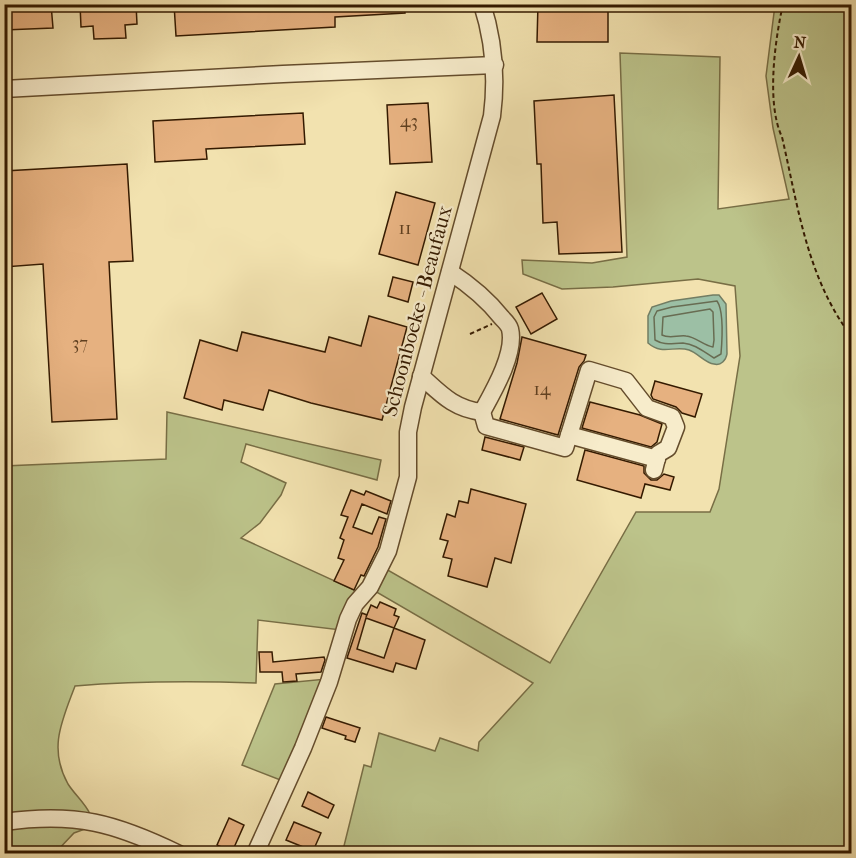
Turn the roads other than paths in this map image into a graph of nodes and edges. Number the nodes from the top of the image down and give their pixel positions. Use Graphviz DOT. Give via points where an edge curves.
graph roads {
  1 [pos="482,4"];
  2 [pos="495,65"];
  3 [pos="4,90"];
  4 [pos="450,272"];
  5 [pos="421,376"];
  6 [pos="482,412"];
  7 [pos="569,435"];
  8 [pos="4,822"];
  9 [pos="179,854"];
  10 [pos="255,854"];
  1 -- 2 [label="street, Schoonboeke - Beaufaux"];
  2 -- 3 [label="street"];
  2 -- 4 [label="street, Schoonboeke - Beaufaux" via="490,123"];
  4 -- 5 [label="street, Schoonboeke - Beaufaux"];
  4 -- 6 [label="street" via="475,289 510,328 510,347 499,381"];
  5 -- 6 [label="street" via="450,402 467,411"];
  5 -- 10 [label="street, Schoonboeke - Beaufaux" via="408,432 408,477 388,551 348,619 303,748"];
  6 -- 7 [label="street" via="486,426 565,448"];
  7 -- 7 [label="street" via="655,465 658,454 668,448 676,427 672,417 647,408 626,381 589,370"];
  8 -- 9 [label="street" via="87,819 151,840"];
}
